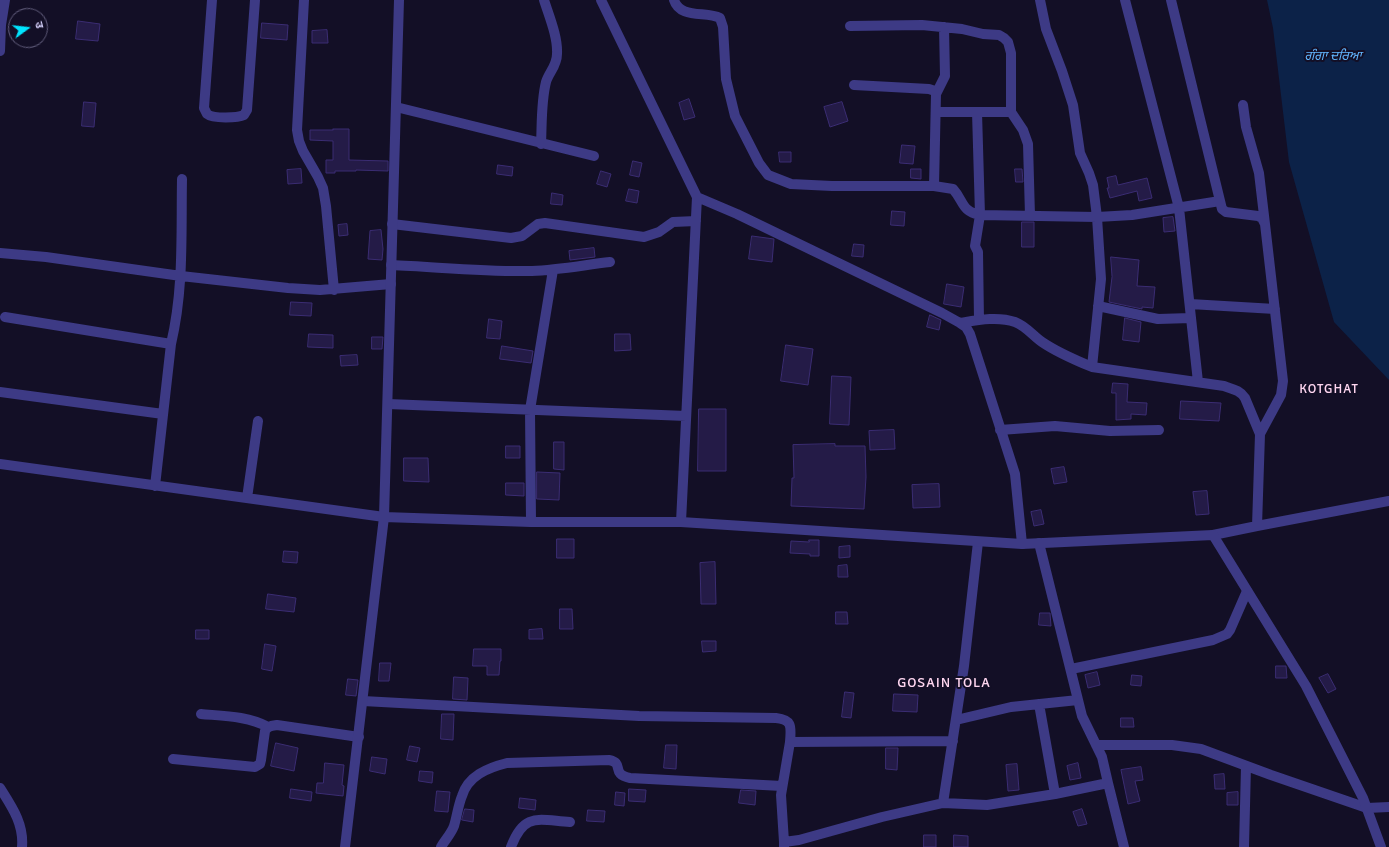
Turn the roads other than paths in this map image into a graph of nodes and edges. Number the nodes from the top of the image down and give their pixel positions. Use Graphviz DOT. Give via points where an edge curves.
graph roads {
  1 [pos="5,0"];
  2 [pos="212,0"];
  3 [pos="255,0"];
  4 [pos="304,0"];
  5 [pos="399,0"];
  6 [pos="544,0"];
  7 [pos="601,0"];
  8 [pos="674,0"];
  9 [pos="1040,0"];
  10 [pos="1125,0"];
  11 [pos="1171,0"];
  12 [pos="850,26"];
  13 [pos="944,27"];
  14 [pos="0,51"];
  15 [pos="854,84"];
  16 [pos="936,94"];
  17 [pos="1243,105"];
  18 [pos="396,106"];
  19 [pos="936,112"];
  20 [pos="977,112"];
  21 [pos="1011,112"];
  22 [pos="541,144"];
  23 [pos="594,156"];
  24 [pos="182,179"];
  25 [pos="934,186"];
  26 [pos="697,197"];
  27 [pos="1220,201"];
  28 [pos="1179,208"];
  29 [pos="980,215"];
  30 [pos="1030,216"];
  31 [pos="1098,217"];
  32 [pos="696,221"];
  33 [pos="392,224"];
  34 [pos="1265,224"];
  35 [pos="0,253"];
  36 [pos="610,262"];
  37 [pos="391,265"];
  38 [pos="553,270"];
  39 [pos="181,276"];
  40 [pos="391,284"];
  41 [pos="334,290"];
  42 [pos="1190,304"];
  43 [pos="1098,306"];
  44 [pos="1275,309"];
  45 [pos="5,317"];
  46 [pos="1192,318"];
  47 [pos="979,320"];
  48 [pos="960,323"];
  49 [pos="171,344"];
  50 [pos="1092,367"];
  51 [pos="1198,382"];
  52 [pos="0,392"];
  53 [pos="388,404"];
  54 [pos="530,410"];
  55 [pos="163,414"];
  56 [pos="686,416"];
  57 [pos="258,421"];
  58 [pos="1000,430"];
  59 [pos="1159,430"];
  60 [pos="1260,434"];
  61 [pos="0,464"];
  62 [pos="155,486"];
  63 [pos="247,498"];
  64 [pos="1389,501"];
  65 [pos="384,517"];
  66 [pos="531,522"];
  67 [pos="681,522"];
  68 [pos="1257,526"];
  69 [pos="1213,535"];
  70 [pos="978,542"];
  71 [pos="1039,543"];
  72 [pos="1022,544"];
  73 [pos="1247,591"];
  74 [pos="1071,669"];
  75 [pos="1078,700"];
  76 [pos="363,701"];
  77 [pos="1039,704"];
  78 [pos="201,714"];
  79 [pos="956,720"];
  80 [pos="268,727"];
  81 [pos="359,736"];
  82 [pos="953,741"];
  83 [pos="790,742"];
  84 [pos="1096,745"];
  85 [pos="173,759"];
  86 [pos="1246,766"];
  87 [pos="1108,783"];
  88 [pos="782,786"];
  89 [pos="0,788"];
  90 [pos="1055,794"];
  91 [pos="943,803"];
  92 [pos="1389,807"];
  93 [pos="1367,808"];
  94 [pos="570,822"];
  95 [pos="784,845"];
  96 [pos="22,847"];
  97 [pos="345,847"];
  98 [pos="441,847"];
  99 [pos="511,847"];
  100 [pos="1124,847"];
  101 [pos="1244,847"];
  102 [pos="1381,847"];
  1 -- 14 [label="street"];
  2 -- 3 [label="street" via="204,108 211,116 239,118 247,110"];
  4 -- 41 [label="street" via="297,130 303,151 323,188"];
  5 -- 18 [label="street"];
  6 -- 22 [label="street" via="557,53 545,89"];
  7 -- 26 [label="street"];
  8 -- 25 [label="street" via="675,4 686,12 715,15 720,18 723,27 726,79 735,116 759,163 768,174 791,184"];
  9 -- 31 [label="street" via="1046,29 1073,105 1080,153 1093,185"];
  10 -- 28 [label="street"];
  11 -- 27 [label="street"];
  12 -- 13 [label="street"];
  13 -- 16 [label="street" via="945,76"];
  13 -- 21 [label="street" via="999,35 1008,42 1011,53"];
  15 -- 16 [label="street" via="929,89"];
  16 -- 19 [label="street"];
  17 -- 34 [label="street" via="1246,127 1259,173"];
  18 -- 22 [label="street"];
  18 -- 33 [label="street"];
  19 -- 20 [label="street"];
  19 -- 25 [label="street"];
  20 -- 21 [label="street"];
  20 -- 29 [label="street"];
  21 -- 30 [label="street" via="1023,130 1028,144"];
  22 -- 23 [label="street"];
  24 -- 39 [label="street"];
  25 -- 29 [label="street" via="953,189 967,210"];
  26 -- 32 [label="street"];
  26 -- 48 [label="street" via="738,214"];
  27 -- 28 [label="street"];
  27 -- 34 [label="street" via="1222,209 1226,212 1258,216"];
  28 -- 31 [label="street"];
  28 -- 42 [label="street"];
  29 -- 30 [label="street"];
  29 -- 47 [label="street" via="975,246 978,252"];
  30 -- 31 [label="street"];
  31 -- 43 [label="street" via="1101,279"];
  32 -- 33 [label="street" via="673,222 659,232 644,237 544,222 522,236 510,238"];
  32 -- 56 [label="street"];
  33 -- 37 [label="street"];
  34 -- 44 [label="street"];
  35 -- 39 [label="street"];
  36 -- 38 [label="street"];
  37 -- 38 [label="street" via="510,271"];
  37 -- 40 [label="street"];
  38 -- 54 [label="street"];
  39 -- 41 [label="street" via="288,288"];
  39 -- 49 [label="street"];
  40 -- 41 [label="street"];
  40 -- 53 [label="street"];
  42 -- 44 [label="street"];
  42 -- 46 [label="street"];
  43 -- 46 [label="street" via="1158,319"];
  43 -- 50 [label="street"];
  44 -- 60 [label="street" via="1282,380 1281,395"];
  45 -- 49 [label="street"];
  46 -- 51 [label="street"];
  47 -- 48 [label="street"];
  47 -- 50 [label="street" via="1016,322 1041,342"];
  48 -- 58 [label="street" via="970,334"];
  49 -- 55 [label="street"];
  50 -- 51 [label="street"];
  51 -- 60 [label="street" via="1224,386 1242,393"];
  52 -- 55 [label="street"];
  53 -- 54 [label="street"];
  53 -- 65 [label="street"];
  54 -- 56 [label="street"];
  54 -- 66 [label="street"];
  55 -- 62 [label="street"];
  56 -- 67 [label="street"];
  57 -- 63 [label="street"];
  58 -- 59 [label="street" via="1055,426 1110,431"];
  58 -- 72 [label="street" via="1014,474"];
  60 -- 68 [label="street"];
  61 -- 62 [label="street"];
  62 -- 63 [label="street"];
  63 -- 65 [label="street"];
  64 -- 68 [label="street"];
  65 -- 66 [label="street"];
  65 -- 76 [label="street"];
  66 -- 67 [label="street"];
  67 -- 70 [label="street"];
  68 -- 69 [label="street"];
  69 -- 71 [label="street"];
  69 -- 73 [label="street"];
  70 -- 72 [label="street"];
  70 -- 79 [label="street"];
  71 -- 72 [label="street"];
  71 -- 74 [label="street"];
  73 -- 74 [label="street" via="1230,630 1213,640"];
  73 -- 93 [label="street" via="1306,686"];
  74 -- 75 [label="street"];
  75 -- 77 [label="street"];
  75 -- 84 [label="street" via="1082,716"];
  76 -- 81 [label="street"];
  76 -- 83 [label="street" via="639,716 776,718 788,722 791,728"];
  77 -- 79 [label="street" via="1012,707"];
  77 -- 90 [label="street"];
  78 -- 80 [label="street" via="245,719"];
  79 -- 82 [label="street"];
  80 -- 81 [label="street" via="277,725"];
  80 -- 85 [label="street" via="265,731 260,764 256,767"];
  81 -- 97 [label="street"];
  82 -- 83 [label="street"];
  82 -- 91 [label="street"];
  83 -- 88 [label="street"];
  84 -- 86 [label="street" via="1144,744 1201,749"];
  84 -- 87 [label="street" via="1102,757"];
  86 -- 93 [label="street"];
  86 -- 101 [label="street"];
  87 -- 90 [label="street"];
  87 -- 100 [label="street"];
  88 -- 95 [label="street"];
  88 -- 98 [label="street" via="622,777 618,764 609,760 507,763 478,774 468,783 462,795 454,827"];
  89 -- 96 [label="street" via="21,826"];
  90 -- 91 [label="street" via="986,805"];
  91 -- 95 [label="street" via="882,817"];
  92 -- 93 [label="street"];
  93 -- 102 [label="street"];
  94 -- 99 [label="street" via="529,822 522,826"];
}
